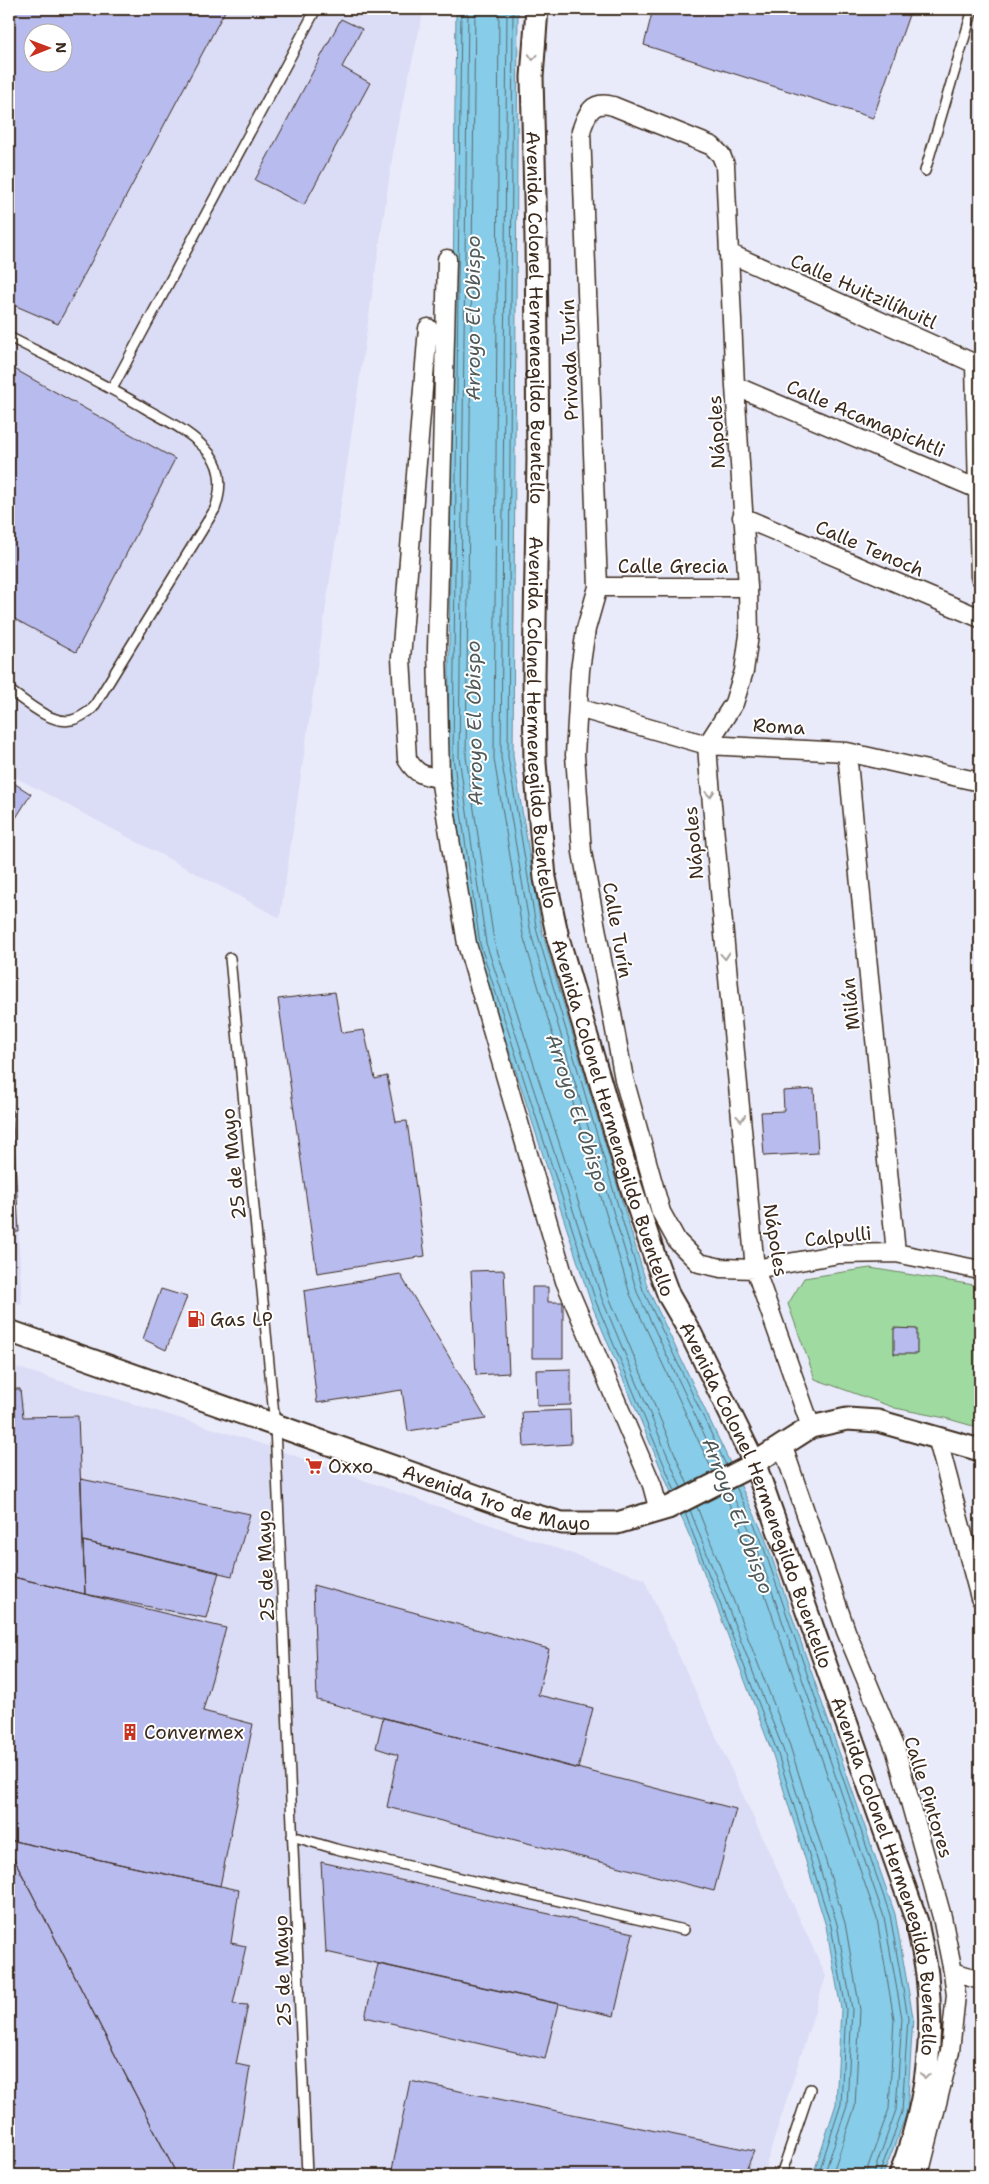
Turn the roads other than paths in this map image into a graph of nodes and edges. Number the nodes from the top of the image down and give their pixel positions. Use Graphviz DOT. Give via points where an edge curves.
graph roads {
  1 [pos="316,9"];
  2 [pos="537,9"];
  3 [pos="973,9"];
  4 [pos="581,130"];
  5 [pos="925,171"];
  6 [pos="731,254"];
  7 [pos="447,258"];
  8 [pos="428,328"];
  9 [pos="9,337"];
  10 [pos="977,365"];
  11 [pos="734,386"];
  12 [pos="112,389"];
  13 [pos="980,489"];
  14 [pos="742,517"];
  15 [pos="980,577"];
  16 [pos="598,587"];
  17 [pos="748,587"];
  18 [pos="980,618"];
  19 [pos="9,690"];
  20 [pos="578,708"];
  21 [pos="707,745"];
  22 [pos="846,752"];
  23 [pos="440,778"];
  24 [pos="980,782"];
  25 [pos="230,958"];
  26 [pos="896,1253"];
  27 [pos="699,1263"];
  28 [pos="755,1269"];
  29 [pos="980,1270"];
  30 [pos="9,1331"];
  31 [pos="275,1426"];
  32 [pos="811,1427"];
  33 [pos="937,1437"];
  34 [pos="782,1444"];
  35 [pos="980,1450"];
  36 [pos="750,1465"];
  37 [pos="663,1509"];
  38 [pos="980,1598"];
  39 [pos="292,1836"];
  40 [pos="684,1930"];
  41 [pos="953,1972"];
  42 [pos="980,1980"];
  43 [pos="810,2089"];
  44 [pos="307,2175"];
  45 [pos="780,2175"];
  46 [pos="900,2175"];
  47 [pos="919,2175"];
  1 -- 12 [label="lane"];
  2 -- 36 [label="street, Avenida Colonel Hermenegildo Buentello, one-way" via="532,76 538,459 534,763 545,878 561,948 656,1261 669,1296 691,1334"];
  3 -- 5 [label="lane"];
  4 -- 6 [label="street, Nápoles" via="590,109 605,104 712,146 724,159"];
  4 -- 16 [label="street, Privada Turín"];
  6 -- 10 [label="street, Calle Huitzilíhuitl"];
  6 -- 11 [label="street, Nápoles"];
  7 -- 23 [label="street" via="437,650"];
  8 -- 23 [label="street" via="401,658 407,759 413,770"];
  9 -- 12 [label="lane"];
  10 -- 13 [label="street"];
  11 -- 13 [label="street, Calle Acamapichtli"];
  11 -- 14 [label="street, Nápoles"];
  12 -- 19 [label="lane" via="202,445 212,456 219,474 220,495 215,509 93,708 72,720 60,720"];
  13 -- 15 [label="street"];
  14 -- 17 [label="street, Nápoles"];
  14 -- 18 [label="street, Calle Tenoch"];
  16 -- 17 [label="street, Calle Grecia"];
  16 -- 20 [label="street, Calle Turín" via="585,637"];
  17 -- 21 [label="street, Nápoles" via="749,635 744,670 734,703"];
  20 -- 21 [label="street, Roma"];
  20 -- 27 [label="street, Calle Turín" via="575,755 582,852 624,1079 661,1212 677,1241"];
  21 -- 22 [label="street, Roma"];
  21 -- 28 [label="street, Nápoles, one-way"];
  22 -- 24 [label="street, Roma"];
  22 -- 26 [label="street, Milán"];
  23 -- 37 [label="street" via="467,944 566,1281"];
  25 -- 31 [label="lane, 25 de Mayo"];
  26 -- 28 [label="street, Calpulli" via="839,1254"];
  26 -- 29 [label="street, Calpulli"];
  27 -- 28 [label="street, Calpulli" via="721,1268"];
  28 -- 32 [label="street, Nápoles"];
  30 -- 31 [label="street, Avenida 1ro de Mayo"];
  31 -- 37 [label="street, Avenida 1ro de Mayo" via="562,1523 617,1523"];
  31 -- 39 [label="lane, 25 de Mayo"];
  32 -- 33 [label="street, Avenida 1ro de Mayo" via="847,1419 870,1421"];
  32 -- 34 [label="street, Avenida 1ro de Mayo"];
  33 -- 35 [label="street, Avenida 1ro de Mayo"];
  33 -- 38 [label="street"];
  34 -- 36 [label="street, Avenida 1ro de Mayo"];
  34 -- 41 [label="street, Calle Pintores" via="846,1631 896,1751 942,1918"];
  36 -- 37 [label="street, Avenida 1ro de Mayo"];
  36 -- 46 [label="street, Avenida Colonel Hermenegildo Buentello, one-way" via="917,1922 927,1974 930,2030 920,2112"];
  39 -- 40 [label="lane"];
  39 -- 44 [label="lane, 25 de Mayo"];
  41 -- 42 [label="street"];
  41 -- 47 [label="street, Calle Pintores" via="956,1995 950,2051"];
  43 -- 45 [label="lane"];
}
